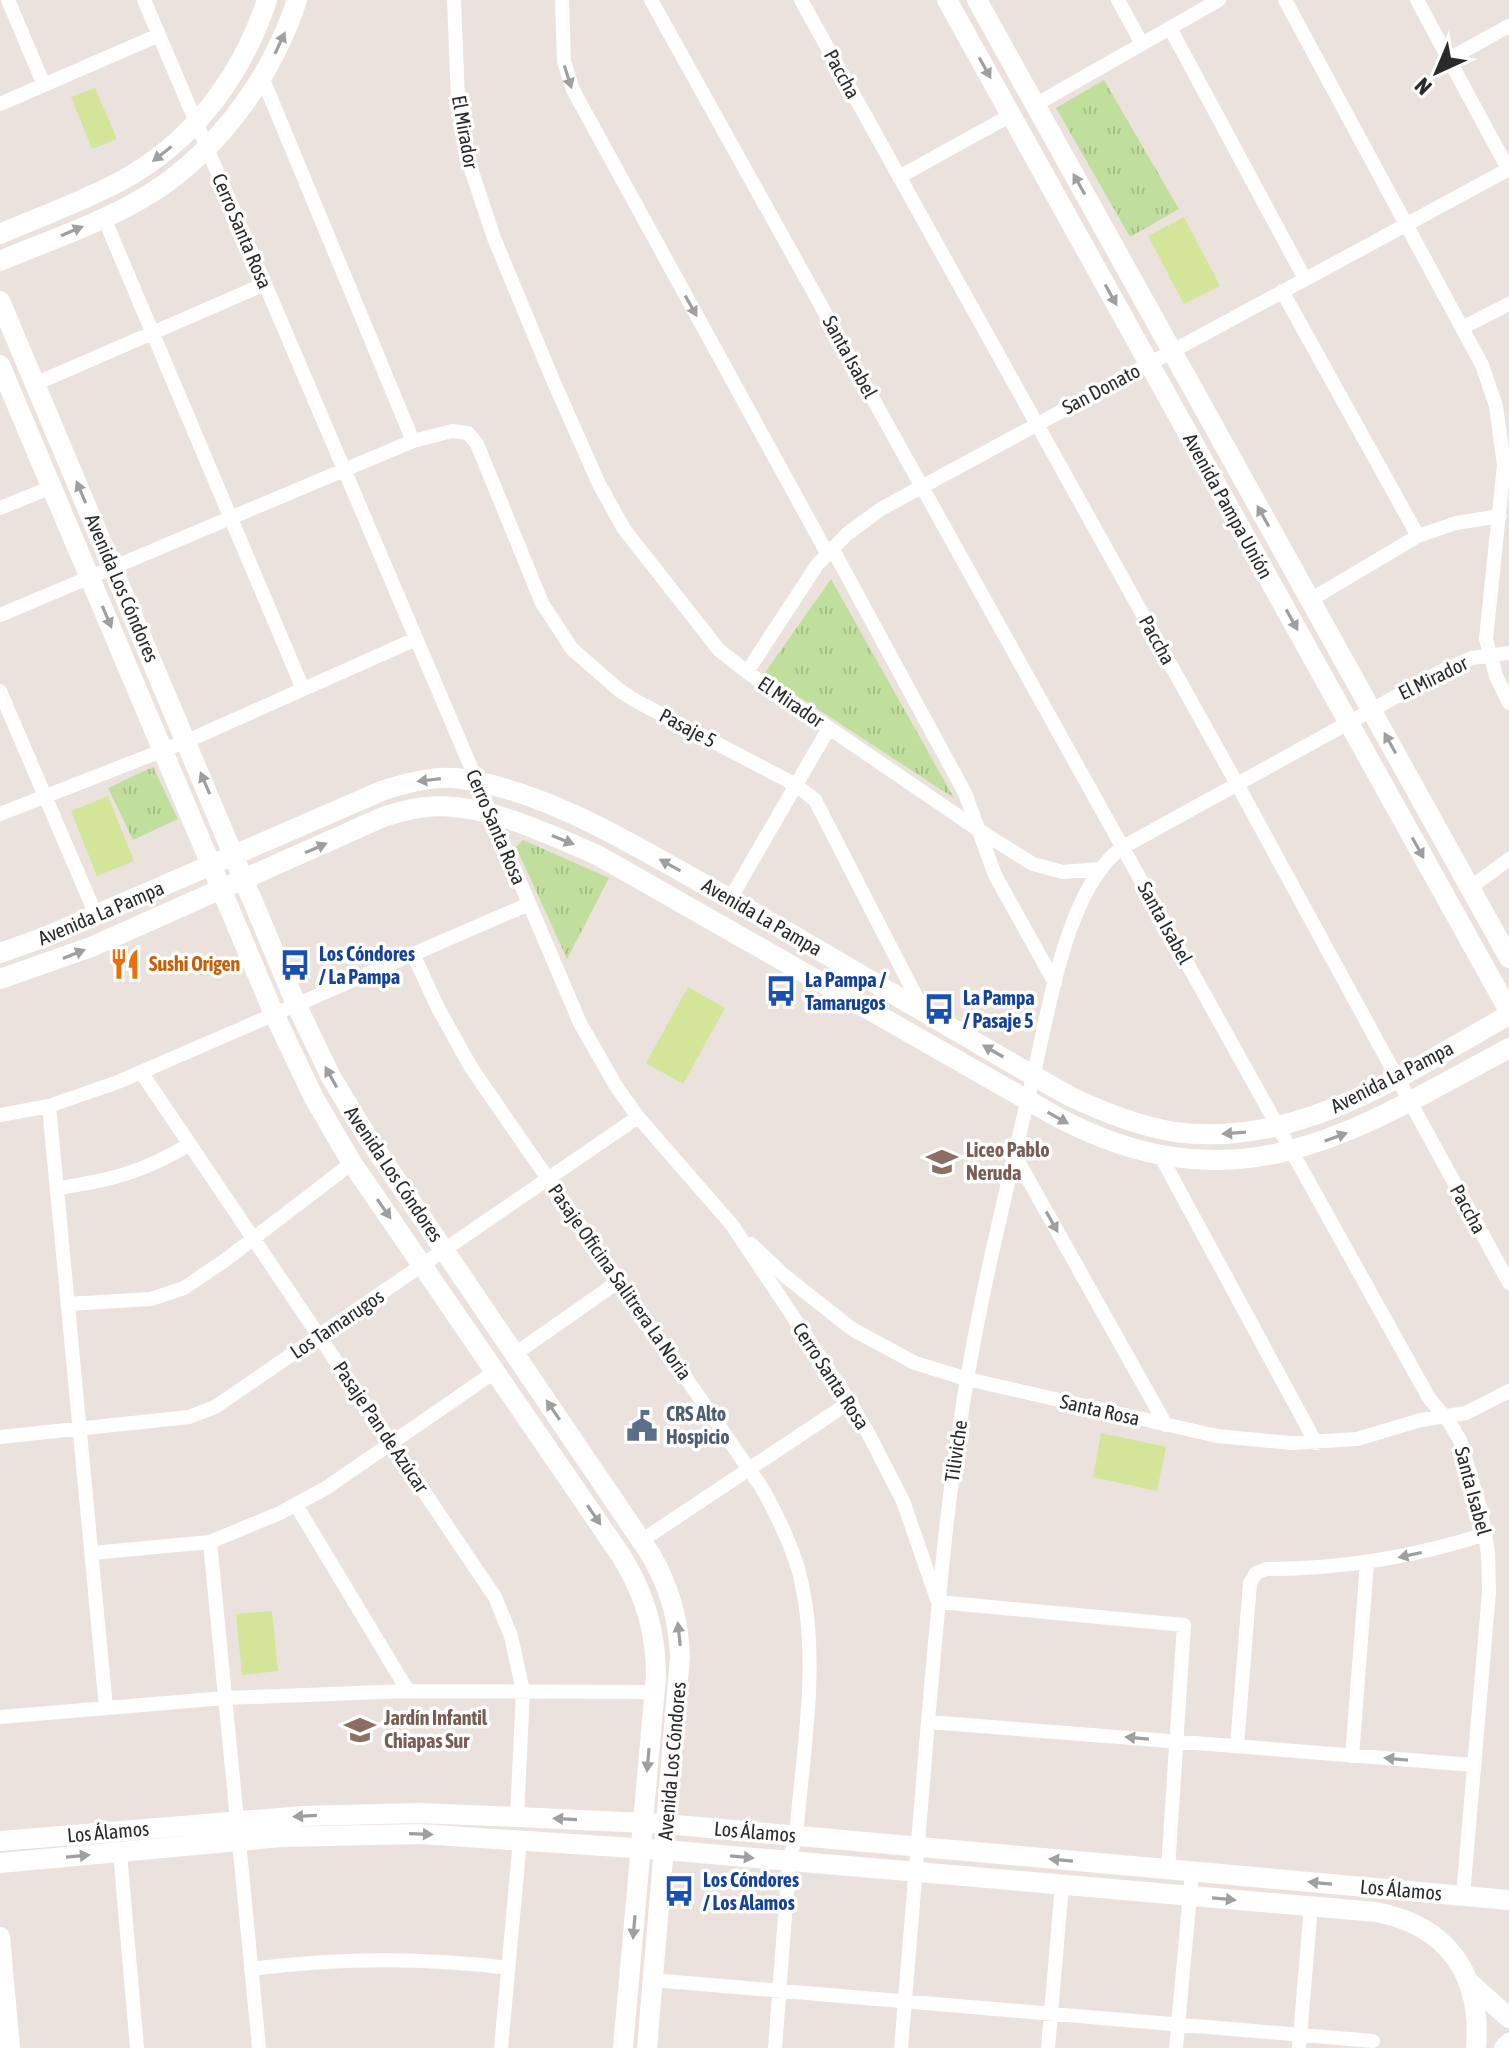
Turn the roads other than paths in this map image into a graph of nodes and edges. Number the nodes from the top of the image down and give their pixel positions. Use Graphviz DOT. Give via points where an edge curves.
graph roads {
  1 [pos="8,0"];
  2 [pos="144,0"];
  3 [pos="267,0"];
  4 [pos="297,0"];
  5 [pos="454,0"];
  6 [pos="562,0"];
  7 [pos="651,0"];
  8 [pos="801,0"];
  9 [pos="947,0"];
  10 [pos="977,0"];
  11 [pos="1118,0"];
  12 [pos="1219,0"];
  13 [pos="1285,0"];
  14 [pos="1417,0"];
  15 [pos="1509,26"];
  16 [pos="1170,28"];
  17 [pos="159,35"];
  18 [pos="1142,44"];
  19 [pos="1449,59"];
  20 [pos="262,77"];
  21 [pos="44,85"];
  22 [pos="0,104"];
  23 [pos="1035,105"];
  24 [pos="1011,115"];
  25 [pos="196,123"];
  26 [pos="207,147"];
  27 [pos="1508,169"];
  28 [pos="899,177"];
  29 [pos="104,218"];
  30 [pos="1406,224"];
  31 [pos="0,234"];
  32 [pos="0,261"];
  33 [pos="1305,279"];
  34 [pos="265,284"];
  35 [pos="1282,291"];
  36 [pos="0,301"];
  37 [pos="1509,304"];
  38 [pos="1462,328"];
  39 [pos="152,333"];
  40 [pos="1171,351"];
  41 [pos="1149,363"];
  42 [pos="0,365"];
  43 [pos="35,384"];
  44 [pos="1036,423"];
  45 [pos="413,441"];
  46 [pos="344,469"];
  47 [pos="921,485"];
  48 [pos="52,487"];
  49 [pos="0,508"];
  50 [pos="1500,516"];
  51 [pos="230,517"];
  52 [pos="1418,536"];
  53 [pos="830,551"];
  54 [pos="113,567"];
  55 [pos="90,577"];
  56 [pos="1310,600"];
  57 [pos="0,615"];
  58 [pos="416,639"];
  59 [pos="1509,653"];
  60 [pos="1489,654"];
  61 [pos="747,672"];
  62 [pos="303,689"];
  63 [pos="0,691"];
  64 [pos="1509,703"];
  65 [pos="1371,710"];
  66 [pos="1349,723"];
  67 [pos="829,728"];
  68 [pos="187,741"];
  69 [pos="164,750"];
  70 [pos="477,782"];
  71 [pos="1237,784"];
  72 [pos="796,785"];
  73 [pos="45,796"];
  74 [pos="0,814"];
  75 [pos="492,816"];
  76 [pos="980,831"];
  77 [pos="1123,847"];
  78 [pos="235,855"];
  79 [pos="1509,859"];
  80 [pos="213,865"];
  81 [pos="1099,869"];
  82 [pos="245,880"];
  83 [pos="1470,888"];
  84 [pos="223,890"];
  85 [pos="730,899"];
  86 [pos="529,904"];
  87 [pos="96,915"];
  88 [pos="0,953"];
  89 [pos="413,954"];
  90 [pos="1509,958"];
  91 [pos="0,979"];
  92 [pos="1055,983"];
  93 [pos="296,1004"];
  94 [pos="923,1010"];
  95 [pos="1509,1013"];
  96 [pos="274,1014"];
  97 [pos="1509,1048"];
  98 [pos="141,1072"];
  99 [pos="1033,1075"];
  100 [pos="1395,1077"];
  101 [pos="1027,1100"];
  102 [pos="1409,1102"];
  103 [pos="49,1106"];
  104 [pos="0,1115"];
  105 [pos="638,1117"];
  106 [pos="1279,1126"];
  107 [pos="190,1144"];
  108 [pos="1293,1151"];
  109 [pos="1014,1154"];
  110 [pos="1160,1155"];
  111 [pos="352,1163"];
  112 [pos="548,1179"];
  113 [pos="57,1188"];
  114 [pos="732,1225"];
  115 [pos="253,1238"];
  116 [pos="444,1250"];
  117 [pos="422,1265"];
  118 [pos="619,1281"];
  119 [pos="1509,1283"];
  120 [pos="68,1304"];
  121 [pos="319,1336"];
  122 [pos="515,1354"];
  123 [pos="496,1371"];
  124 [pos="967,1379"];
  125 [pos="1509,1391"];
  126 [pos="850,1402"];
  127 [pos="1445,1417"];
  128 [pos="1166,1425"];
  129 [pos="80,1429"];
  130 [pos="0,1437"];
  131 [pos="392,1443"];
  132 [pos="1316,1443"];
  133 [pos="750,1469"];
  134 [pos="296,1505"];
  135 [pos="1486,1534"];
  136 [pos="641,1541"];
  137 [pos="210,1542"];
  138 [pos="92,1553"];
  139 [pos="1367,1563"];
  140 [pos="938,1602"];
  141 [pos="408,1691"];
  142 [pos="523,1691"];
  143 [pos="655,1692"];
  144 [pos="225,1698"];
  145 [pos="106,1708"];
  146 [pos="0,1717"];
  147 [pos="928,1722"];
  148 [pos="1177,1742"];
  149 [pos="1237,1746"];
  150 [pos="1352,1756"];
  151 [pos="1474,1765"];
  152 [pos="517,1817"];
  153 [pos="237,1820"];
  154 [pos="643,1822"];
  155 [pos="666,1824"];
  156 [pos="796,1836"];
  157 [pos="520,1840"];
  158 [pos="0,1841"];
  159 [pos="239,1841"];
  160 [pos="918,1847"];
  161 [pos="641,1849"];
  162 [pos="664,1850"];
  163 [pos="120,1853"];
  164 [pos="789,1862"];
  165 [pos="0,1863"];
  166 [pos="1168,1869"];
  167 [pos="916,1872"];
  168 [pos="1192,1872"];
  169 [pos="1062,1885"];
  170 [pos="1189,1896"];
  171 [pos="1463,1896"];
  172 [pos="1509,1900"];
  173 [pos="1311,1906"];
  174 [pos="0,1937"];
  175 [pos="508,1968"];
  176 [pos="251,1969"];
  177 [pos="652,1980"];
  178 [pos="1471,1984"];
  179 [pos="779,1990"];
  180 [pos="905,2001"];
  181 [pos="1051,2014"];
  182 [pos="1509,2018"];
  183 [pos="1178,2025"];
  184 [pos="1373,2041"];
  185 [pos="1299,2042"];
  186 [pos="1509,2043"];
  187 [pos="10,2048"];
  188 [pos="137,2048"];
  189 [pos="259,2048"];
  190 [pos="501,2048"];
  191 [pos="623,2048"];
  192 [pos="647,2048"];
  193 [pos="775,2048"];
  194 [pos="901,2048"];
  195 [pos="1048,2048"];
  196 [pos="1176,2048"];
  197 [pos="1476,2048"];
  198 [pos="1504,2048"];
  1 -- 21 [label="street"];
  2 -- 17 [label="street, Cerro Santa Rosa"];
  3 -- 25 [label="street" via="243,57"];
  20 -- 4 [label="street, one-way"];
  5 -- 61 [label="street, El Mirador" via="458,99 473,178 552,378 624,529 719,650"];
  6 -- 53 [label="street, one-way" via="564,61 573,90"];
  7 -- 47 [label="street, Santa Isabel"];
  8 -- 28 [label="street, Paccha"];
  9 -- 24 [label="street, Avenida Pampa Unión, one-way"];
  10 -- 23 [label="street, Avenida Pampa Unión"];
  11 -- 18 [label="street"];
  12 -- 16 [label="street"];
  13 -- 30 [label="street"];
  14 -- 19 [label="street"];
  15 -- 19 [label="street"];
  16 -- 18 [label="street"];
  16 -- 33 [label="street"];
  17 -- 21 [label="street"];
  17 -- 25 [label="street, Cerro Santa Rosa"];
  18 -- 23 [label="street"];
  19 -- 27 [label="street"];
  20 -- 26 [label="street"];
  20 -- 45 [label="street"];
  21 -- 22 [label="street"];
  40 -- 23 [label="street, Avenida Pampa Unión, one-way"];
  24 -- 28 [label="street"];
  24 -- 41 [label="street, Avenida Pampa Unión, one-way"];
  25 -- 26 [label="street, Cerro Santa Rosa"];
  25 -- 31 [label="street, one-way" via="133,174"];
  26 -- 29 [label="street" via="153,192"];
  26 -- 34 [label="street, Cerro Santa Rosa"];
  27 -- 30 [label="street, San Donato"];
  28 -- 44 [label="street, Paccha"];
  32 -- 29 [label="street, one-way"];
  29 -- 39 [label="street"];
  30 -- 33 [label="street, San Donato"];
  30 -- 38 [label="street"];
  33 -- 35 [label="street, San Donato"];
  34 -- 39 [label="street"];
  34 -- 46 [label="street, Cerro Santa Rosa"];
  35 -- 40 [label="street, San Donato"];
  35 -- 52 [label="street"];
  36 -- 43 [label="street, Avenida Los Cóndores"];
  37 -- 38 [label="street"];
  38 -- 50 [label="street" via="1490,385 1501,427"];
  39 -- 43 [label="street"];
  39 -- 51 [label="street"];
  40 -- 41 [label="street, San Donato"];
  56 -- 40 [label="street, Avenida Pampa Unión, one-way"];
  41 -- 44 [label="street, San Donato"];
  41 -- 66 [label="street, Avenida Pampa Unión, one-way"];
  42 -- 48 [label="street, Avenida Los Cóndores"];
  54 -- 43 [label="street, Avenida Los Cóndores, one-way"];
  44 -- 47 [label="street, San Donato"];
  44 -- 71 [label="street, Paccha"];
  45 -- 46 [label="street"];
  45 -- 72 [label="street, Pasaje 5" via="452,431 468,433 477,444 542,603 572,649 636,701"];
  46 -- 51 [label="street"];
  46 -- 58 [label="street, Cerro Santa Rosa"];
  47 -- 53 [label="street, San Donato" via="881,509"];
  47 -- 77 [label="street, Santa Isabel"];
  48 -- 49 [label="street"];
  48 -- 55 [label="street, Avenida Los Cóndores"];
  50 -- 52 [label="street"];
  50 -- 60 [label="street" via="1487,624"];
  51 -- 54 [label="street"];
  51 -- 62 [label="street"];
  52 -- 56 [label="street"];
  53 -- 61 [label="street, San Donato"];
  53 -- 76 [label="street" via="965,793"];
  54 -- 55 [label="street"];
  54 -- 68 [label="street, Avenida Los Cóndores"];
  55 -- 57 [label="street"];
  55 -- 69 [label="street, Avenida Los Cóndores, one-way"];
  56 -- 65 [label="street, Avenida Pampa Unión"];
  58 -- 62 [label="street"];
  58 -- 70 [label="street, Cerro Santa Rosa"];
  59 -- 60 [label="street, El Mirador"];
  60 -- 64 [label="street"];
  60 -- 65 [label="street, El Mirador" via="1459,663"];
  61 -- 67 [label="street, El Mirador"];
  62 -- 68 [label="street"];
  63 -- 73 [label="street"];
  65 -- 66 [label="street, El Mirador"];
  83 -- 65 [label="street, Avenida Pampa Unión, one-way"];
  66 -- 71 [label="street, El Mirador"];
  66 -- 95 [label="street, Avenida Pampa Unión, one-way"];
  67 -- 72 [label="street"];
  67 -- 76 [label="street, El Mirador"];
  68 -- 69 [label="street"];
  78 -- 68 [label="street, Avenida Los Cóndores, one-way"];
  69 -- 73 [label="street"];
  69 -- 80 [label="street, Avenida Los Cóndores"];
  70 -- 75 [label="street, Cerro Santa Rosa"];
  70 -- 78 [label="street, Avenida La Pampa, one-way" via="434,779 384,790"];
  85 -- 70 [label="street, Avenida La Pampa, one-way" via="578,818"];
  71 -- 77 [label="street, El Mirador"];
  71 -- 100 [label="street, Paccha"];
  72 -- 85 [label="street"];
  72 -- 94 [label="street, Pasaje 5" via="815,800"];
  73 -- 74 [label="street"];
  73 -- 87 [label="street"];
  82 -- 75 [label="street, Avenida La Pampa, one-way" via="406,810 457,807"];
  75 -- 86 [label="street, Cerro Santa Rosa"];
  75 -- 101 [label="street, Avenida La Pampa, one-way" via="564,840 632,873"];
  76 -- 81 [label="street, El Mirador" via="1042,868"];
  76 -- 92 [label="street" via="995,875"];
  77 -- 81 [label="street, El Mirador"];
  77 -- 106 [label="street, Santa Isabel"];
  78 -- 80 [label="street, Avenida La Pampa"];
  78 -- 82 [label="street, Avenida Los Cóndores"];
  79 -- 83 [label="street"];
  80 -- 84 [label="street, Avenida Los Cóndores"];
  80 -- 87 [label="street, Avenida La Pampa"];
  81 -- 92 [label="street, Tiliviche" via="1074,922"];
  82 -- 84 [label="street, Avenida La Pampa"];
  82 -- 93 [label="street, Avenida Los Cóndores"];
  83 -- 90 [label="street, Avenida Pampa Unión"];
  91 -- 84 [label="street, Avenida La Pampa, one-way"];
  84 -- 96 [label="street, Avenida Los Cóndores"];
  85 -- 94 [label="street, Avenida La Pampa"];
  86 -- 89 [label="street"];
  86 -- 105 [label="street, Cerro Santa Rosa" via="580,1023"];
  87 -- 88 [label="street, Avenida La Pampa"];
  89 -- 93 [label="street"];
  89 -- 112 [label="street, Pasaje Oficina Salitrera La Noria" via="472,1069"];
  92 -- 99 [label="street, Tiliviche"];
  93 -- 96 [label="street"];
  116 -- 93 [label="street, Avenida Los Cóndores, one-way" via="349,1108"];
  99 -- 94 [label="street, Avenida La Pampa, one-way"];
  95 -- 100 [label="street, Avenida La Pampa"];
  96 -- 98 [label="street"];
  96 -- 111 [label="street, Avenida Los Cóndores"];
  97 -- 102 [label="street, Avenida La Pampa"];
  98 -- 103 [label="street"];
  98 -- 107 [label="street, Pasaje Pan de Azúcar"];
  99 -- 101 [label="street, Tiliviche"];
  106 -- 99 [label="street, Avenida La Pampa, one-way" via="1227,1134 1155,1128 1098,1109"];
  100 -- 102 [label="street, Paccha"];
  100 -- 106 [label="street, Avenida La Pampa" via="1328,1111"];
  101 -- 109 [label="street, Tiliviche"];
  101 -- 110 [label="street, Avenida La Pampa, one-way" via="1100,1138"];
  108 -- 102 [label="street, Avenida La Pampa, one-way" via="1356,1129"];
  102 -- 119 [label="street, Paccha"];
  103 -- 104 [label="street"];
  103 -- 113 [label="street"];
  105 -- 112 [label="street, Los Tamarugos"];
  105 -- 114 [label="street, Cerro Santa Rosa"];
  106 -- 108 [label="street, Santa Isabel"];
  107 -- 113 [label="street" via="127,1176"];
  107 -- 115 [label="street, Pasaje Pan de Azúcar"];
  108 -- 110 [label="street, Avenida La Pampa" via="1221,1160"];
  108 -- 127 [label="street, Santa Isabel" via="1429,1398"];
  109 -- 124 [label="street, Tiliviche"];
  109 -- 128 [label="street, one-way"];
  110 -- 132 [label="street"];
  111 -- 115 [label="street"];
  111 -- 117 [label="street, Avenida Los Cóndores, one-way"];
  112 -- 116 [label="street, Los Tamarugos"];
  112 -- 118 [label="street, Pasaje Oficina Salitrera La Noria"];
  113 -- 120 [label="street"];
  114 -- 124 [label="street, Santa Rosa" via="852,1329 915,1363"];
  114 -- 126 [label="street, Cerro Santa Rosa"];
  115 -- 120 [label="street" via="169,1294"];
  115 -- 121 [label="street, Pasaje Pan de Azúcar"];
  116 -- 117 [label="street, Los Tamarugos"];
  116 -- 122 [label="street, Avenida Los Cóndores"];
  117 -- 121 [label="street, Los Tamarugos"];
  117 -- 123 [label="street, Avenida Los Cóndores"];
  118 -- 122 [label="street"];
  118 -- 133 [label="street, Pasaje Oficina Salitrera La Noria"];
  120 -- 129 [label="street"];
  121 -- 129 [label="street, Los Tamarugos" via="201,1413"];
  121 -- 131 [label="street, Pasaje Pan de Azúcar"];
  136 -- 122 [label="street, Avenida Los Cóndores, one-way"];
  123 -- 131 [label="street"];
  123 -- 143 [label="street, Avenida Los Cóndores, one-way" via="640,1588 654,1640"];
  124 -- 128 [label="street, Santa Rosa"];
  124 -- 140 [label="street, Tiliviche"];
  125 -- 127 [label="street, Santa Rosa" via="1466,1413"];
  126 -- 133 [label="street"];
  126 -- 140 [label="street, Cerro Santa Rosa" via="903,1501"];
  127 -- 132 [label="street, Santa Rosa" via="1357,1439"];
  127 -- 135 [label="street, Santa Isabel" via="1468,1464"];
  128 -- 132 [label="street, Santa Rosa" via="1243,1440"];
  129 -- 130 [label="street, Los Tamarugos"];
  129 -- 138 [label="street"];
  131 -- 134 [label="street"];
  131 -- 142 [label="street, Pasaje Pan de Azúcar" via="495,1597 517,1654"];
  133 -- 136 [label="street"];
  133 -- 156 [label="street, Pasaje Oficina Salitrera La Noria" via="791,1548 806,1614 809,1673"];
  134 -- 137 [label="street"];
  134 -- 141 [label="street"];
  135 -- 139 [label="street, one-way"];
  135 -- 151 [label="street, Santa Isabel" via="1489,1592"];
  155 -- 136 [label="street, Avenida Los Cóndores, one-way" via="680,1639 668,1587"];
  137 -- 138 [label="street"];
  137 -- 144 [label="street"];
  138 -- 145 [label="street"];
  139 -- 149 [label="street" via="1267,1569 1252,1578"];
  139 -- 150 [label="street"];
  140 -- 147 [label="street, Tiliviche"];
  140 -- 148 [label="street" via="1184,1625"];
  141 -- 142 [label="street"];
  141 -- 144 [label="street"];
  142 -- 143 [label="street"];
  142 -- 152 [label="street, Pasaje Pan de Azúcar"];
  143 -- 154 [label="street, Avenida Los Cóndores, one-way"];
  144 -- 145 [label="street"];
  144 -- 153 [label="street"];
  145 -- 146 [label="street"];
  148 -- 147 [label="street, one-way"];
  147 -- 160 [label="street, Tiliviche"];
  148 -- 149 [label="street"];
  148 -- 166 [label="street"];
  149 -- 150 [label="street"];
  151 -- 150 [label="street, one-way"];
  151 -- 171 [label="street, Santa Isabel"];
  152 -- 153 [label="street, Los Álamos, one-way" via="381,1813"];
  154 -- 152 [label="street, Los Álamos, one-way"];
  153 -- 158 [label="street, Los Álamos"];
  154 -- 155 [label="street, Los Álamos"];
  154 -- 161 [label="street, Avenida Los Cóndores"];
  155 -- 156 [label="street, Los Álamos"];
  155 -- 162 [label="street, Avenida Los Cóndores"];
  156 -- 160 [label="street, Los Álamos"];
  156 -- 164 [label="street, Pasaje Oficina Salitrera La Noria"];
  159 -- 157 [label="street, Los Álamos, one-way" via="369,1834"];
  157 -- 161 [label="street, Los Álamos"];
  157 -- 175 [label="street"];
  159 -- 163 [label="street, Los Álamos"];
  159 -- 176 [label="street"];
  166 -- 160 [label="street, Los Álamos, one-way"];
  160 -- 167 [label="street, Tiliviche"];
  161 -- 162 [label="street, Los Álamos"];
  161 -- 191 [label="street, Avenida Los Cóndores, one-way"];
  162 -- 164 [label="street, Los Álamos, one-way"];
  162 -- 177 [label="street, Avenida Los Cóndores"];
  165 -- 163 [label="street, Los Álamos, one-way"];
  163 -- 188 [label="street"];
  164 -- 167 [label="street, Los Álamos"];
  164 -- 179 [label="street, Pasaje Oficina Salitrera La Noria"];
  166 -- 168 [label="street, Los Álamos"];
  167 -- 169 [label="street, Los Álamos"];
  167 -- 180 [label="street, Tiliviche"];
  168 -- 170 [label="street"];
  171 -- 168 [label="street, Los Álamos, one-way"];
  169 -- 170 [label="street, Los Álamos"];
  169 -- 181 [label="street"];
  170 -- 173 [label="street, Los Álamos, one-way"];
  170 -- 183 [label="street"];
  171 -- 172 [label="street, Los Álamos"];
  173 -- 178 [label="street, Los Álamos" via="1376,1912 1408,1921 1448,1948"];
  173 -- 185 [label="street"];
  174 -- 187 [label="street"];
  175 -- 176 [label="street" via="374,1959"];
  175 -- 190 [label="street"];
  176 -- 189 [label="street"];
  177 -- 179 [label="street"];
  177 -- 192 [label="street, Avenida Los Cóndores"];
  178 -- 182 [label="street, Los Álamos"];
  178 -- 197 [label="street, Los Álamos"];
  179 -- 180 [label="street"];
  179 -- 193 [label="street, Pasaje Oficina Salitrera La Noria"];
  180 -- 181 [label="street"];
  180 -- 194 [label="street, Tiliviche"];
  181 -- 183 [label="street"];
  181 -- 195 [label="street"];
  183 -- 185 [label="street"];
  183 -- 196 [label="street"];
  184 -- 185 [label="street"];
  186 -- 198 [label="street"];
}
